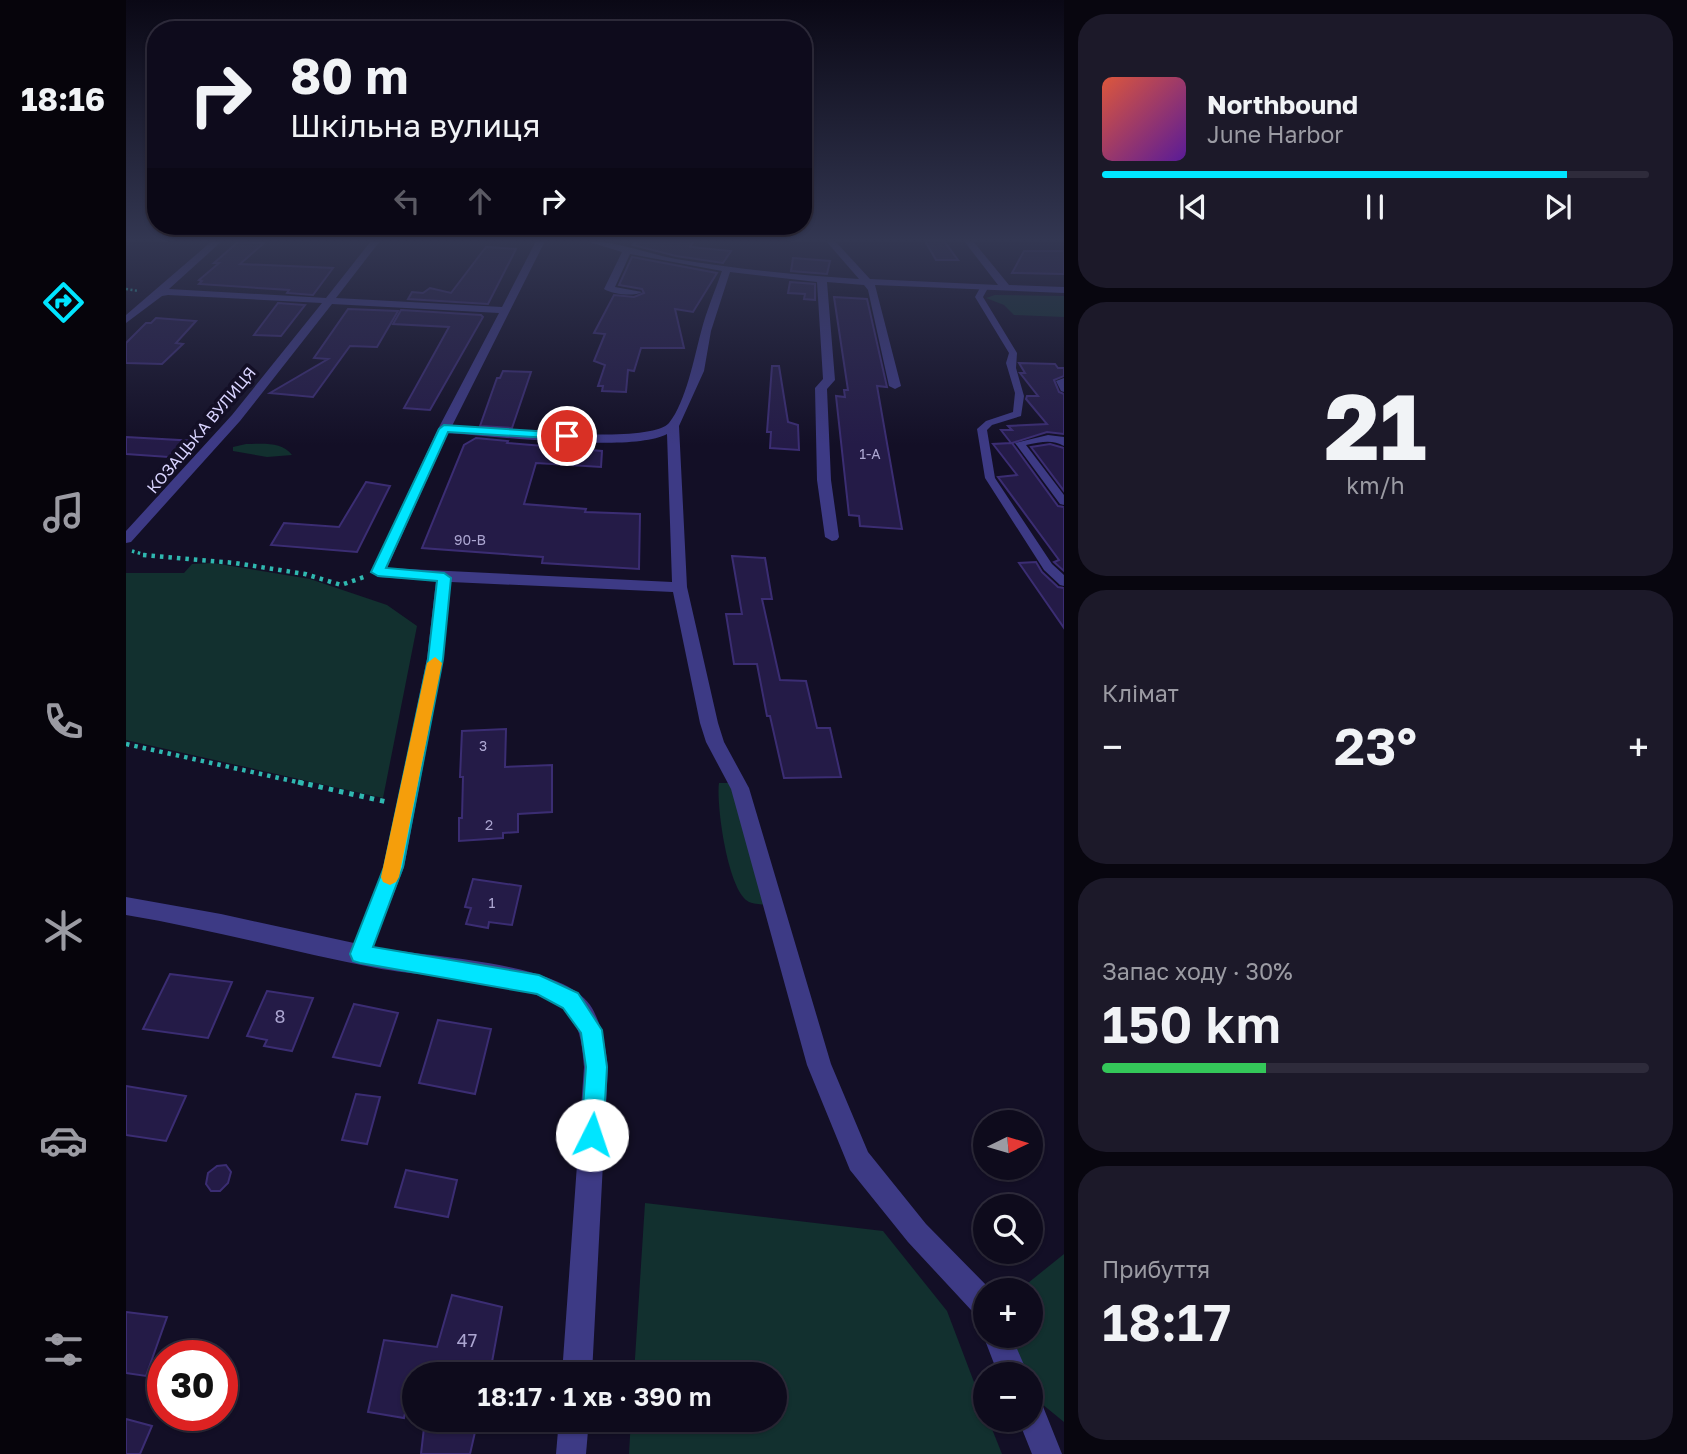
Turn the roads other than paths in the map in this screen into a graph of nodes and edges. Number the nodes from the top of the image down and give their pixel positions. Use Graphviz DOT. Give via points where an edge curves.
graph roads {
  1 [pos="140,309"];
  2 [pos="322,309"];
  3 [pos="488,309"];
  4 [pos="714,309"];
  5 [pos="824,309"];
  6 [pos="879,309"];
  7 [pos="986,309"];
  8 [pos="506,310"];
  9 [pos="126,320"];
  10 [pos="1064,381"];
  11 [pos="895,386"];
  12 [pos="1064,389"];
  13 [pos="673,426"];
  14 [pos="444,429"];
  15 [pos="1064,443"];
  16 [pos="1064,502"];
  17 [pos="832,537"];
  18 [pos="126,539"];
  19 [pos="444,578"];
  20 [pos="1064,582"];
  21 [pos="680,587"];
  22 [pos="126,906"];
  23 [pos="360,954"];
  24 [pos="973,1292"];
  25 [pos="578,1362"];
  26 [pos="573,1432"];
  27 [pos="1038,1432"];
  28 [pos="571,1454"];
  29 [pos="1047,1454"];
  1 -- 9 [label="street"];
  2 -- 18 [label="street, КОЗАЦЬКА ВУЛИЦЯ" via="236,418"];
  3 -- 8 [label="street"];
  4 -- 13 [label="street" via="698,371"];
  5 -- 17 [label="street" via="829,380 821,388 823,466"];
  6 -- 11 [label="street"];
  7 -- 20 [label="lane" via="1013,353 1011,369 1020,391 1018,414 982,429 989,478 1048,567"];
  8 -- 14 [label="street"];
  10 -- 12 [label="lane" via="1060,381"];
  13 -- 14 [label="street" via="654,436 616,439"];
  13 -- 21 [label="street"];
  14 -- 19 [label="street" via="378,572"];
  15 -- 16 [label="lane" via="1048,438 1020,443"];
  19 -- 21 [label="street"];
  19 -- 23 [label="street" via="435,659 394,867"];
  21 -- 24 [label="street" via="709,723 740,788 819,1065 859,1161 917,1233"];
  22 -- 23 [label="street"];
  23 -- 25 [label="street" via="539,985 571,1000 591,1030 596,1067"];
  26 -- 28 [label="street"];
  27 -- 29 [label="street"];
}
